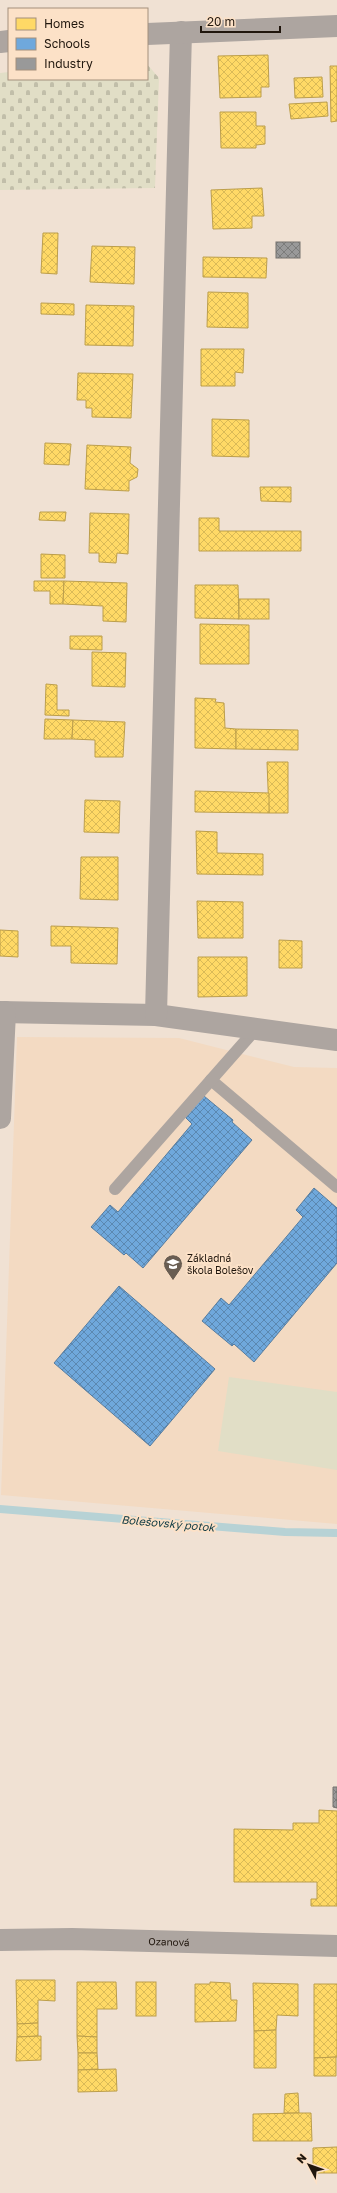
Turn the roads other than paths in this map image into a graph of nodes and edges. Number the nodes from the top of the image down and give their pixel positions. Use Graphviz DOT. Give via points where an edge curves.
graph roads {
  1 [pos="337,26"];
  2 [pos="181,32"];
  3 [pos="148,34"];
  4 [pos="2,1012"];
  5 [pos="156,1015"];
  6 [pos="256,1030"];
  7 [pos="337,1040"];
  8 [pos="211,1080"];
  9 [pos="0,1118"];
  10 [pos="337,1187"];
  11 [pos="115,1189"];
  12 [pos="0,1940"];
  13 [pos="337,1946"];
  1 -- 2 [label="street"];
  2 -- 3 [label="street"];
  2 -- 5 [label="street"];
  4 -- 5 [label="street"];
  4 -- 9 [label="street"];
  5 -- 6 [label="street"];
  6 -- 7 [label="street"];
  6 -- 8 [label="lane"];
  8 -- 10 [label="lane"];
  8 -- 11 [label="lane"];
  12 -- 13 [label="street, Ozanová" via="72,1938"];
}
